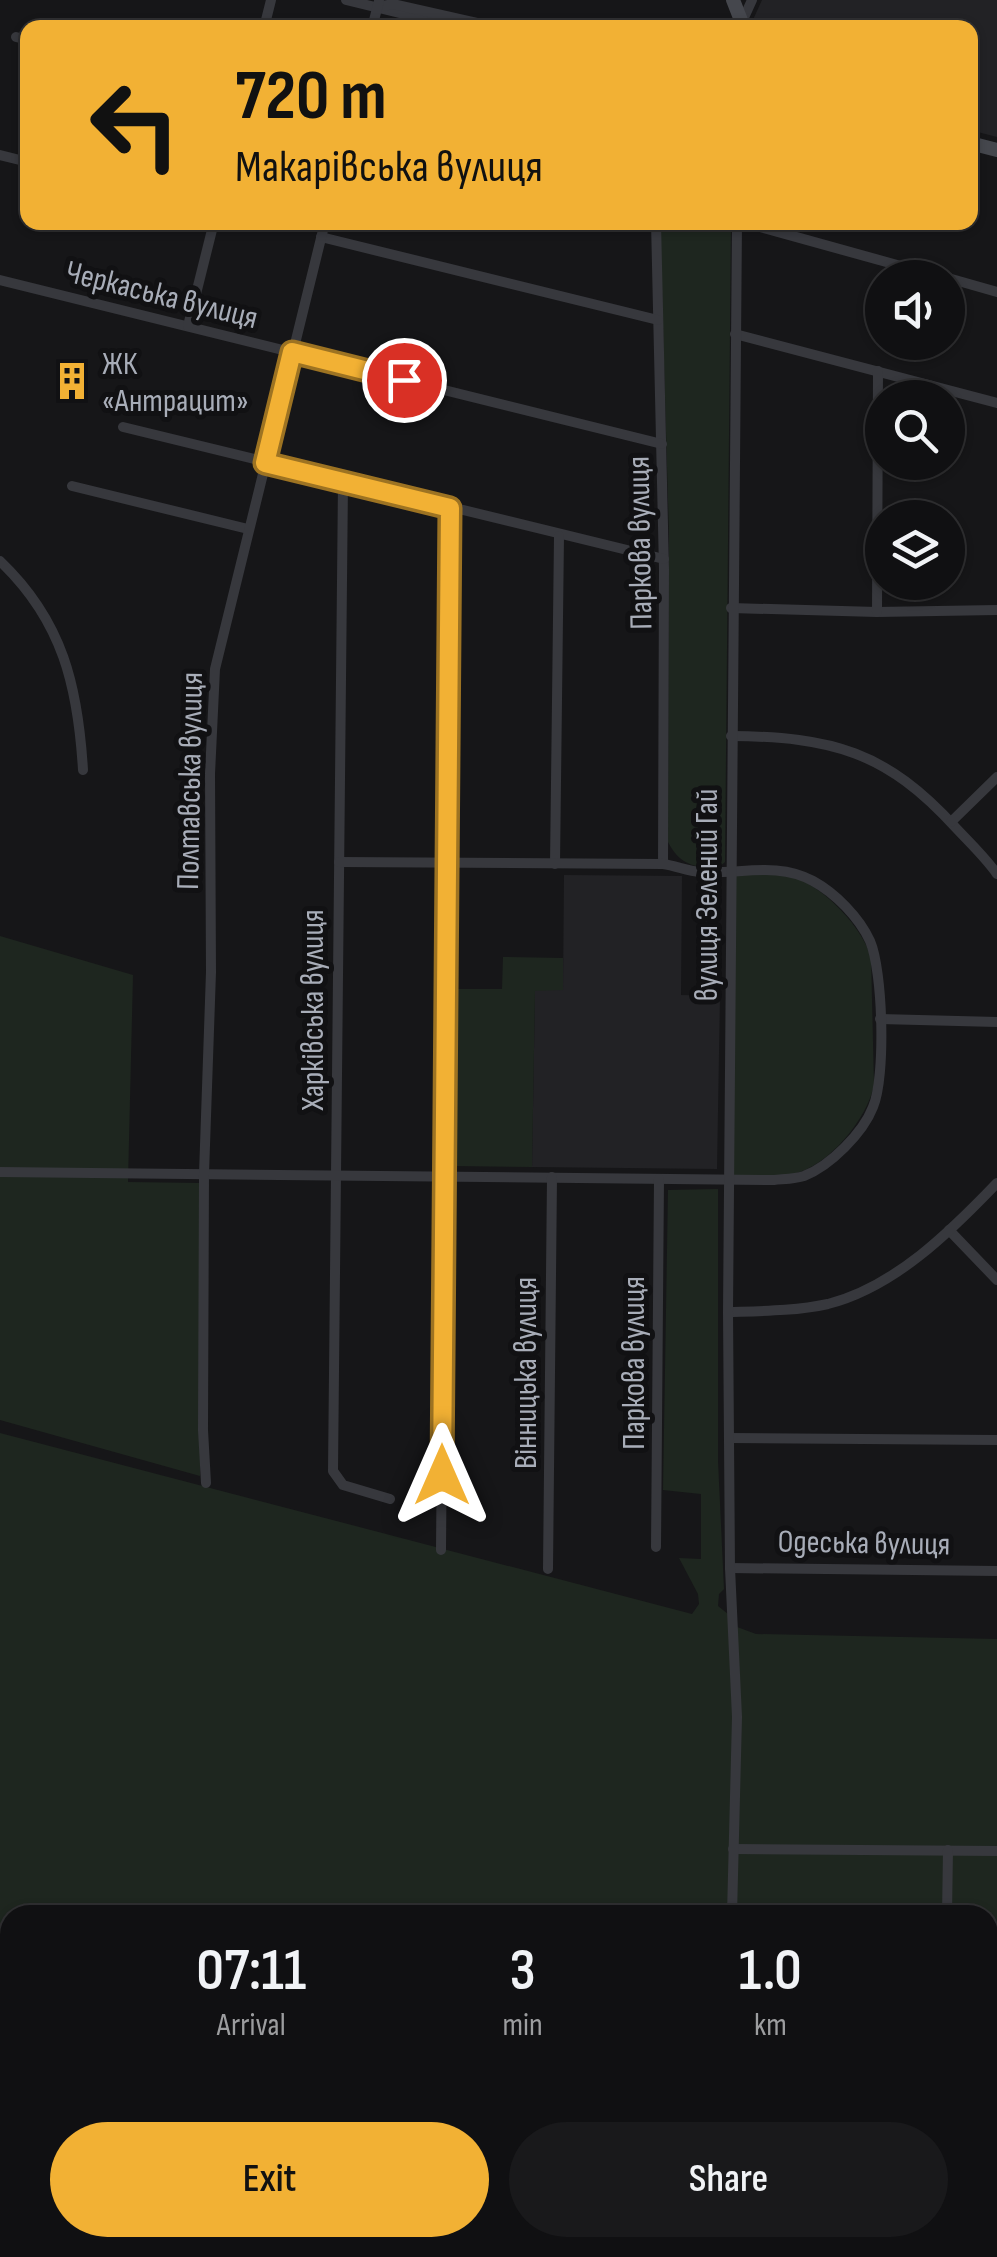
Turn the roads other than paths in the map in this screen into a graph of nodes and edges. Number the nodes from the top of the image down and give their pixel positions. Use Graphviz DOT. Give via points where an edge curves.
graph roads {
  1 [pos="346,0"];
  2 [pos="378,4"];
  3 [pos="433,20"];
  4 [pos="463,20"];
  5 [pos="212,230"];
  6 [pos="323,230"];
  7 [pos="656,230"];
  8 [pos="739,230"];
  9 [pos="769,230"];
  10 [pos="322,237"];
  11 [pos="879,260"];
  12 [pos="0,280"];
  13 [pos="965,283"];
  14 [pos="997,292"];
  15 [pos="658,320"];
  16 [pos="188,326"];
  17 [pos="735,334"];
  18 [pos="292,352"];
  19 [pos="878,371"];
  20 [pos="997,404"];
  21 [pos="123,427"];
  22 [pos="662,444"];
  23 [pos="265,463"];
  24 [pos="343,482"];
  25 [pos="72,486"];
  26 [pos="450,508"];
  27 [pos="248,529"];
  28 [pos="559,536"];
  29 [pos="664,559"];
  30 [pos="0,561"];
  31 [pos="732,608"];
  32 [pos="997,610"];
  33 [pos="877,612"];
  34 [pos="731,736"];
  35 [pos="83,770"];
  36 [pos="997,777"];
  37 [pos="951,822"];
  38 [pos="339,862"];
  39 [pos="447,863"];
  40 [pos="555,864"];
  41 [pos="663,864"];
  42 [pos="732,870"];
  43 [pos="997,874"];
  44 [pos="880,1020"];
  45 [pos="997,1022"];
  46 [pos="0,1172"];
  47 [pos="204,1174"];
  48 [pos="336,1175"];
  49 [pos="443,1175"];
  50 [pos="552,1177"];
  51 [pos="659,1179"];
  52 [pos="730,1180"];
  53 [pos="997,1183"];
  54 [pos="949,1230"];
  55 [pos="997,1280"];
  56 [pos="728,1312"];
  57 [pos="729,1438"];
  58 [pos="997,1440"];
  59 [pos="206,1483"];
  60 [pos="390,1499"];
  61 [pos="656,1547"];
  62 [pos="441,1550"];
  63 [pos="730,1568"];
  64 [pos="548,1569"];
  65 [pos="997,1571"];
  66 [pos="733,1849"];
  67 [pos="948,1850"];
  68 [pos="997,1851"];
  69 [pos="732,1905"];
  70 [pos="947,1905"];
  1 -- 2 [label="street"];
  2 -- 3 [label="street"];
  2 -- 4 [label="street"];
  5 -- 16 [label="street"];
  6 -- 10 [label="street, Полтавська вулиця"];
  7 -- 15 [label="street, Паркова вулиця"];
  8 -- 17 [label="street, вулиця Зелений Гай"];
  9 -- 11 [label="street"];
  10 -- 15 [label="street"];
  10 -- 18 [label="street, Полтавська вулиця"];
  12 -- 16 [label="street, Черкаська вулиця"];
  13 -- 14 [label="street"];
  15 -- 22 [label="street, Паркова вулиця"];
  16 -- 18 [label="street, Черкаська вулиця"];
  17 -- 19 [label="street"];
  17 -- 31 [label="street, вулиця Зелений Гай"];
  18 -- 22 [label="street, Черкаська вулиця"];
  18 -- 23 [label="street, Полтавська вулиця"];
  19 -- 20 [label="street"];
  19 -- 33 [label="street"];
  21 -- 23 [label="street"];
  22 -- 29 [label="street, Паркова вулиця"];
  23 -- 24 [label="street"];
  23 -- 27 [label="street, Полтавська вулиця"];
  24 -- 26 [label="street"];
  24 -- 38 [label="street, Харківська вулиця"];
  25 -- 27 [label="street"];
  26 -- 28 [label="street"];
  26 -- 39 [label="street"];
  27 -- 47 [label="street, Полтавська вулиця" via="212,695"];
  28 -- 29 [label="street"];
  28 -- 40 [label="street"];
  29 -- 41 [label="street, Паркова вулиця"];
  30 -- 35 [label="street" via="39,604 58,640 74,686"];
  31 -- 33 [label="street"];
  31 -- 34 [label="street, вулиця Зелений Гай"];
  32 -- 33 [label="street"];
  34 -- 37 [label="street" via="798,738 848,750 891,769"];
  34 -- 42 [label="street, вулиця Зелений Гай"];
  36 -- 37 [label="street"];
  37 -- 43 [label="street"];
  38 -- 39 [label="street"];
  38 -- 48 [label="street, Харківська вулиця"];
  39 -- 40 [label="street"];
  39 -- 49 [label="street"];
  40 -- 41 [label="street"];
  41 -- 42 [label="street" via="697,872"];
  42 -- 44 [label="street" via="809,878 846,908 870,942"];
  42 -- 52 [label="street, вулиця Зелений Гай"];
  44 -- 45 [label="street"];
  44 -- 52 [label="street" via="879,1087 858,1131 804,1176"];
  46 -- 47 [label="street"];
  47 -- 48 [label="street"];
  47 -- 59 [label="street, Полтавська вулиця"];
  48 -- 49 [label="street"];
  48 -- 60 [label="street, Харківська вулиця" via="333,1471 343,1485"];
  49 -- 50 [label="street"];
  49 -- 62 [label="street"];
  50 -- 51 [label="street"];
  50 -- 64 [label="street, Вінницька вулиця"];
  51 -- 52 [label="street"];
  51 -- 61 [label="street, Паркова вулиця"];
  52 -- 56 [label="street, вулиця Зелений Гай"];
  53 -- 54 [label="street"];
  54 -- 55 [label="street"];
  54 -- 56 [label="street" via="854,1296 808,1308"];
  56 -- 57 [label="street, вулиця Зелений Гай"];
  57 -- 58 [label="street"];
  57 -- 63 [label="street, вулиця Зелений Гай"];
  63 -- 65 [label="street, Одеська вулиця"];
  63 -- 66 [label="street, вулиця Зелений Гай"];
  66 -- 67 [label="street"];
  66 -- 69 [label="street, вулиця Зелений Гай"];
  67 -- 68 [label="street"];
  67 -- 70 [label="street"];
}
